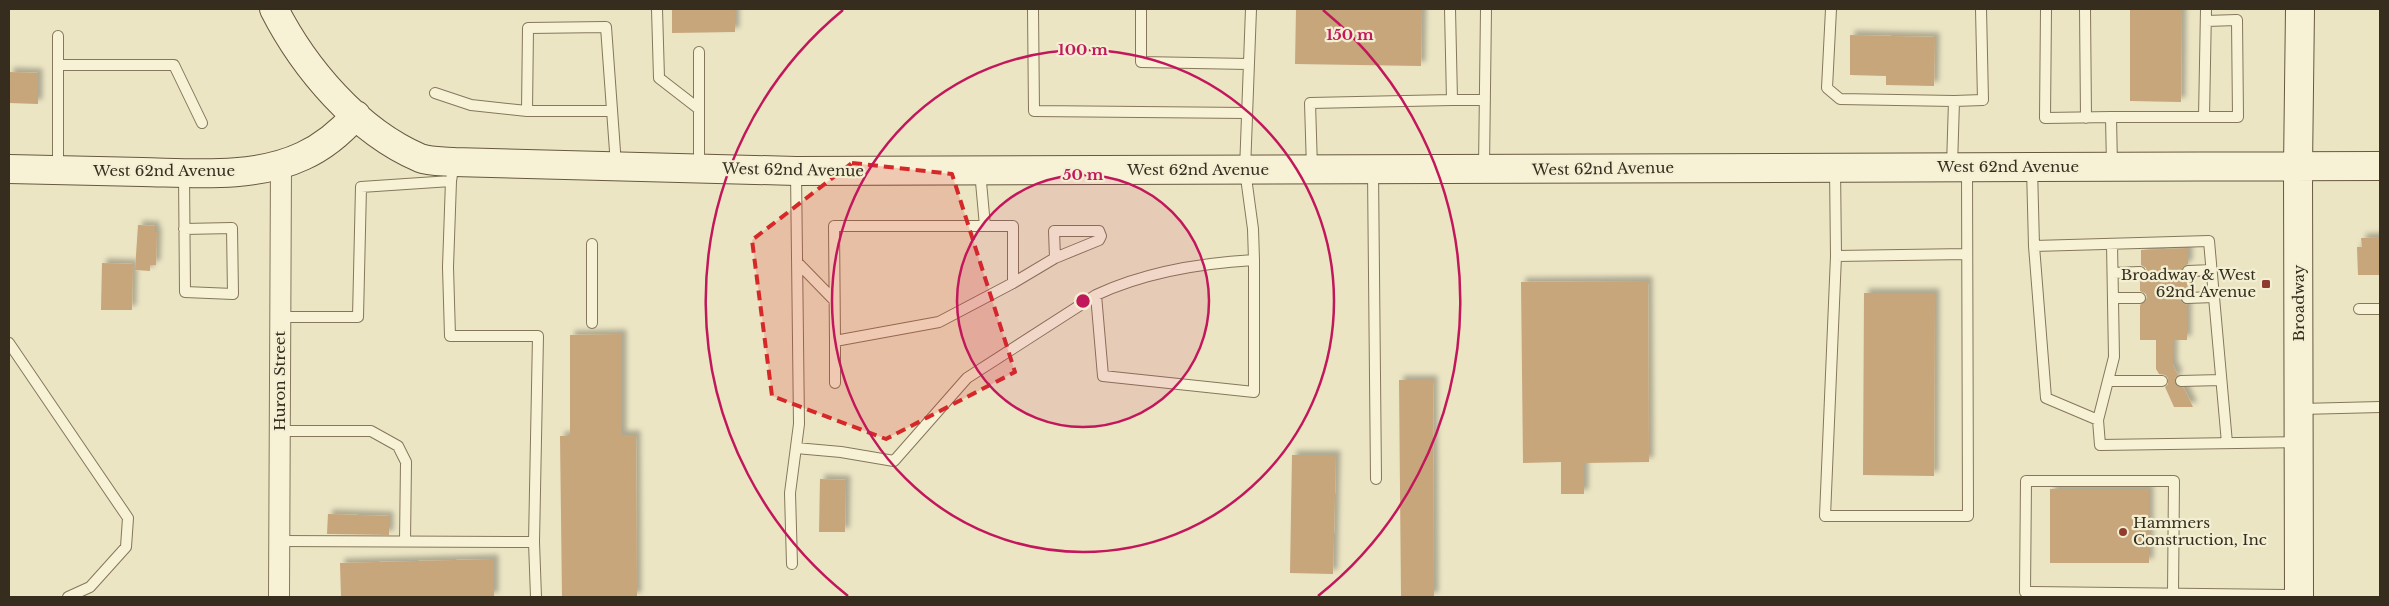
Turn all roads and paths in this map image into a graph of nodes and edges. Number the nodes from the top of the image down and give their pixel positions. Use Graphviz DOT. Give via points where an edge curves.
graph roads {
  1 [pos="274,9"];
  2 [pos="657,9"];
  3 [pos="1033,9"];
  4 [pos="1141,9"];
  5 [pos="1251,9"];
  6 [pos="1450,9"];
  7 [pos="1486,9"];
  8 [pos="1831,9"];
  9 [pos="1981,9"];
  10 [pos="2046,9"];
  11 [pos="2085,9"];
  12 [pos="2206,9"];
  13 [pos="2300,9"];
  14 [pos="2206,21"];
  15 [pos="58,36"];
  16 [pos="699,52"];
  17 [pos="1248,64"];
  18 [pos="58,65"];
  19 [pos="435,94"];
  20 [pos="1452,100"];
  21 [pos="1485,100"];
  22 [pos="1954,101"];
  23 [pos="700,109"];
  24 [pos="527,111"];
  25 [pos="611,111"];
  26 [pos="1247,113"];
  27 [pos="356,115"];
  28 [pos="2111,117"];
  29 [pos="2204,117"];
  30 [pos="2086,118"];
  31 [pos="202,123"];
  32 [pos="282,164"];
  33 [pos="2380,166"];
  34 [pos="2032,167"];
  35 [pos="2112,167"];
  36 [pos="2298,167"];
  37 [pos="616,168"];
  38 [pos="699,168"];
  39 [pos="1835,168"];
  40 [pos="1960,168"];
  41 [pos="9,169"];
  42 [pos="58,170"];
  43 [pos="980,170"];
  44 [pos="1245,170"];
  45 [pos="1312,170"];
  46 [pos="453,171"];
  47 [pos="796,171"];
  48 [pos="1373,171"];
  49 [pos="1484,171"];
  50 [pos="184,173"];
  51 [pos="985,226"];
  52 [pos="184,229"];
  53 [pos="592,244"];
  54 [pos="2112,244"];
  55 [pos="2034,246"];
  56 [pos="1967,254"];
  57 [pos="1836,256"];
  58 [pos="1055,258"];
  59 [pos="1254,260"];
  60 [pos="797,262"];
  61 [pos="2212,270"];
  62 [pos="2188,271"];
  63 [pos="2140,272"];
  64 [pos="2113,273"];
  65 [pos="1013,283"];
  66 [pos="1096,295"];
  67 [pos="2214,297"];
  68 [pos="2113,298"];
  69 [pos="2140,298"];
  70 [pos="2187,298"];
  71 [pos="834,300"];
  72 [pos="2359,309"];
  73 [pos="2380,309"];
  74 [pos="281,317"];
  75 [pos="592,323"];
  76 [pos="834,341"];
  77 [pos="9,343"];
  78 [pos="2108,380"];
  79 [pos="2221,380"];
  80 [pos="2162,381"];
  81 [pos="2180,381"];
  82 [pos="835,382"];
  83 [pos="2380,407"];
  84 [pos="2300,409"];
  85 [pos="2098,420"];
  86 [pos="280,430"];
  87 [pos="2300,442"];
  88 [pos="2227,443"];
  89 [pos="796,448"];
  90 [pos="1376,479"];
  91 [pos="280,540"];
  92 [pos="405,540"];
  93 [pos="534,542"];
  94 [pos="792,564"];
  95 [pos="2025,595"];
  96 [pos="2173,595"];
  97 [pos="2299,596"];
  98 [pos="68,597"];
  99 [pos="279,597"];
  100 [pos="536,597"];
  1 -- 27 [label="street" via="306,62"];
  2 -- 23 [label="lane" via="659,78"];
  3 -- 26 [label="lane" via="1034,111"];
  4 -- 17 [label="lane" via="1141,62"];
  5 -- 17 [label="lane"];
  6 -- 20 [label="lane"];
  7 -- 21 [label="lane"];
  8 -- 22 [label="lane" via="1827,88 1840,98"];
  9 -- 22 [label="lane" via="1984,100"];
  10 -- 30 [label="lane" via="2045,118"];
  11 -- 30 [label="lane"];
  12 -- 14 [label="lane"];
  13 -- 36 [label="street, Broadway"];
  14 -- 29 [label="lane"];
  14 -- 29 [label="lane" via="2236,20 2238,117"];
  15 -- 18 [label="lane"];
  16 -- 23 [label="lane"];
  17 -- 26 [label="lane"];
  18 -- 31 [label="lane" via="174,65"];
  18 -- 42 [label="lane"];
  19 -- 24 [label="lane" via="471,105"];
  20 -- 21 [label="lane"];
  20 -- 45 [label="lane" via="1310,103"];
  21 -- 49 [label="lane"];
  22 -- 40 [label="lane"];
  23 -- 38 [label="lane"];
  24 -- 25 [label="lane"];
  24 -- 25 [label="lane" via="528,28 606,27"];
  25 -- 37 [label="lane"];
  26 -- 44 [label="lane"];
  27 -- 32 [label="street, West 62nd Avenue" via="331,141"];
  27 -- 46 [label="street, West 62nd Avenue" via="382,135"];
  28 -- 29 [label="lane"];
  28 -- 30 [label="lane"];
  28 -- 35 [label="lane"];
  32 -- 50 [label="street, West 62nd Avenue" via="245,171"];
  32 -- 74 [label="street, Huron Street"];
  33 -- 36 [label="street, West 62nd Avenue"];
  34 -- 35 [label="street, West 62nd Avenue"];
  34 -- 40 [label="street, West 62nd Avenue"];
  34 -- 55 [label="lane"];
  35 -- 36 [label="street, West 62nd Avenue"];
  36 -- 84 [label="street, Broadway"];
  37 -- 38 [label="street, West 62nd Avenue"];
  37 -- 46 [label="street, West 62nd Avenue"];
  38 -- 47 [label="street, West 62nd Avenue"];
  39 -- 40 [label="street, West 62nd Avenue"];
  39 -- 49 [label="street, West 62nd Avenue"];
  39 -- 57 [label="lane"];
  40 -- 56 [label="lane"];
  41 -- 42 [label="street, West 62nd Avenue"];
  42 -- 50 [label="street, West 62nd Avenue"];
  43 -- 44 [label="street, West 62nd Avenue"];
  43 -- 47 [label="street, West 62nd Avenue"];
  43 -- 51 [label="lane"];
  44 -- 45 [label="street, West 62nd Avenue"];
  44 -- 59 [label="lane"];
  45 -- 48 [label="street, West 62nd Avenue"];
  46 -- 74 [label="lane" via="361,187 358,318"];
  46 -- 93 [label="lane" via="448,267 450,336 538,336"];
  47 -- 60 [label="lane"];
  48 -- 49 [label="street, West 62nd Avenue"];
  48 -- 90 [label="lane"];
  50 -- 52 [label="lane"];
  51 -- 65 [label="lane" via="1013,226"];
  51 -- 71 [label="lane" via="834,226"];
  52 -- 52 [label="lane" via="185,292 233,294 232,228"];
  53 -- 75 [label="lane"];
  54 -- 55 [label="lane"];
  54 -- 61 [label="lane" via="2209,241"];
  54 -- 64 [label="lane"];
  55 -- 85 [label="lane" via="2046,398"];
  56 -- 57 [label="lane"];
  56 -- 57 [label="lane" via="1968,516 1825,516"];
  58 -- 58 [label="lane" via="1099,240 1099,231 1054,231"];
  58 -- 65 [label="lane"];
  59 -- 66 [label="lane" via="1212,263 1170,272 1130,281"];
  59 -- 66 [label="lane" via="1254,392 1103,376"];
  60 -- 71 [label="lane"];
  60 -- 89 [label="lane" via="799,424"];
  61 -- 62 [label="lane"];
  61 -- 67 [label="lane"];
  63 -- 64 [label="lane"];
  64 -- 68 [label="lane"];
  65 -- 76 [label="lane" via="939,322"];
  66 -- 89 [label="lane" via="967,378 894,461"];
  67 -- 70 [label="lane"];
  67 -- 79 [label="lane"];
  68 -- 69 [label="lane"];
  68 -- 78 [label="lane" via="2114,357"];
  71 -- 76 [label="lane"];
  72 -- 73 [label="lane"];
  74 -- 86 [label="street, Huron Street"];
  76 -- 82 [label="lane"];
  77 -- 98 [label="lane" via="128,518 126,547 90,587"];
  78 -- 80 [label="lane"];
  78 -- 85 [label="lane"];
  79 -- 81 [label="lane"];
  79 -- 88 [label="lane"];
  83 -- 84 [label="lane"];
  84 -- 87 [label="street, Broadway"];
  85 -- 88 [label="lane" via="2100,445"];
  86 -- 91 [label="street, Huron Street"];
  86 -- 92 [label="lane" via="371,431 398,446 406,462"];
  87 -- 88 [label="lane"];
  87 -- 97 [label="street, Broadway"];
  89 -- 94 [label="lane" via="790,492"];
  91 -- 92 [label="lane"];
  91 -- 99 [label="street, Huron Street"];
  92 -- 93 [label="lane"];
  93 -- 100 [label="lane"];
  95 -- 96 [label="lane"];
  95 -- 96 [label="lane" via="2026,480 2174,481"];
  96 -- 97 [label="lane"];
}
